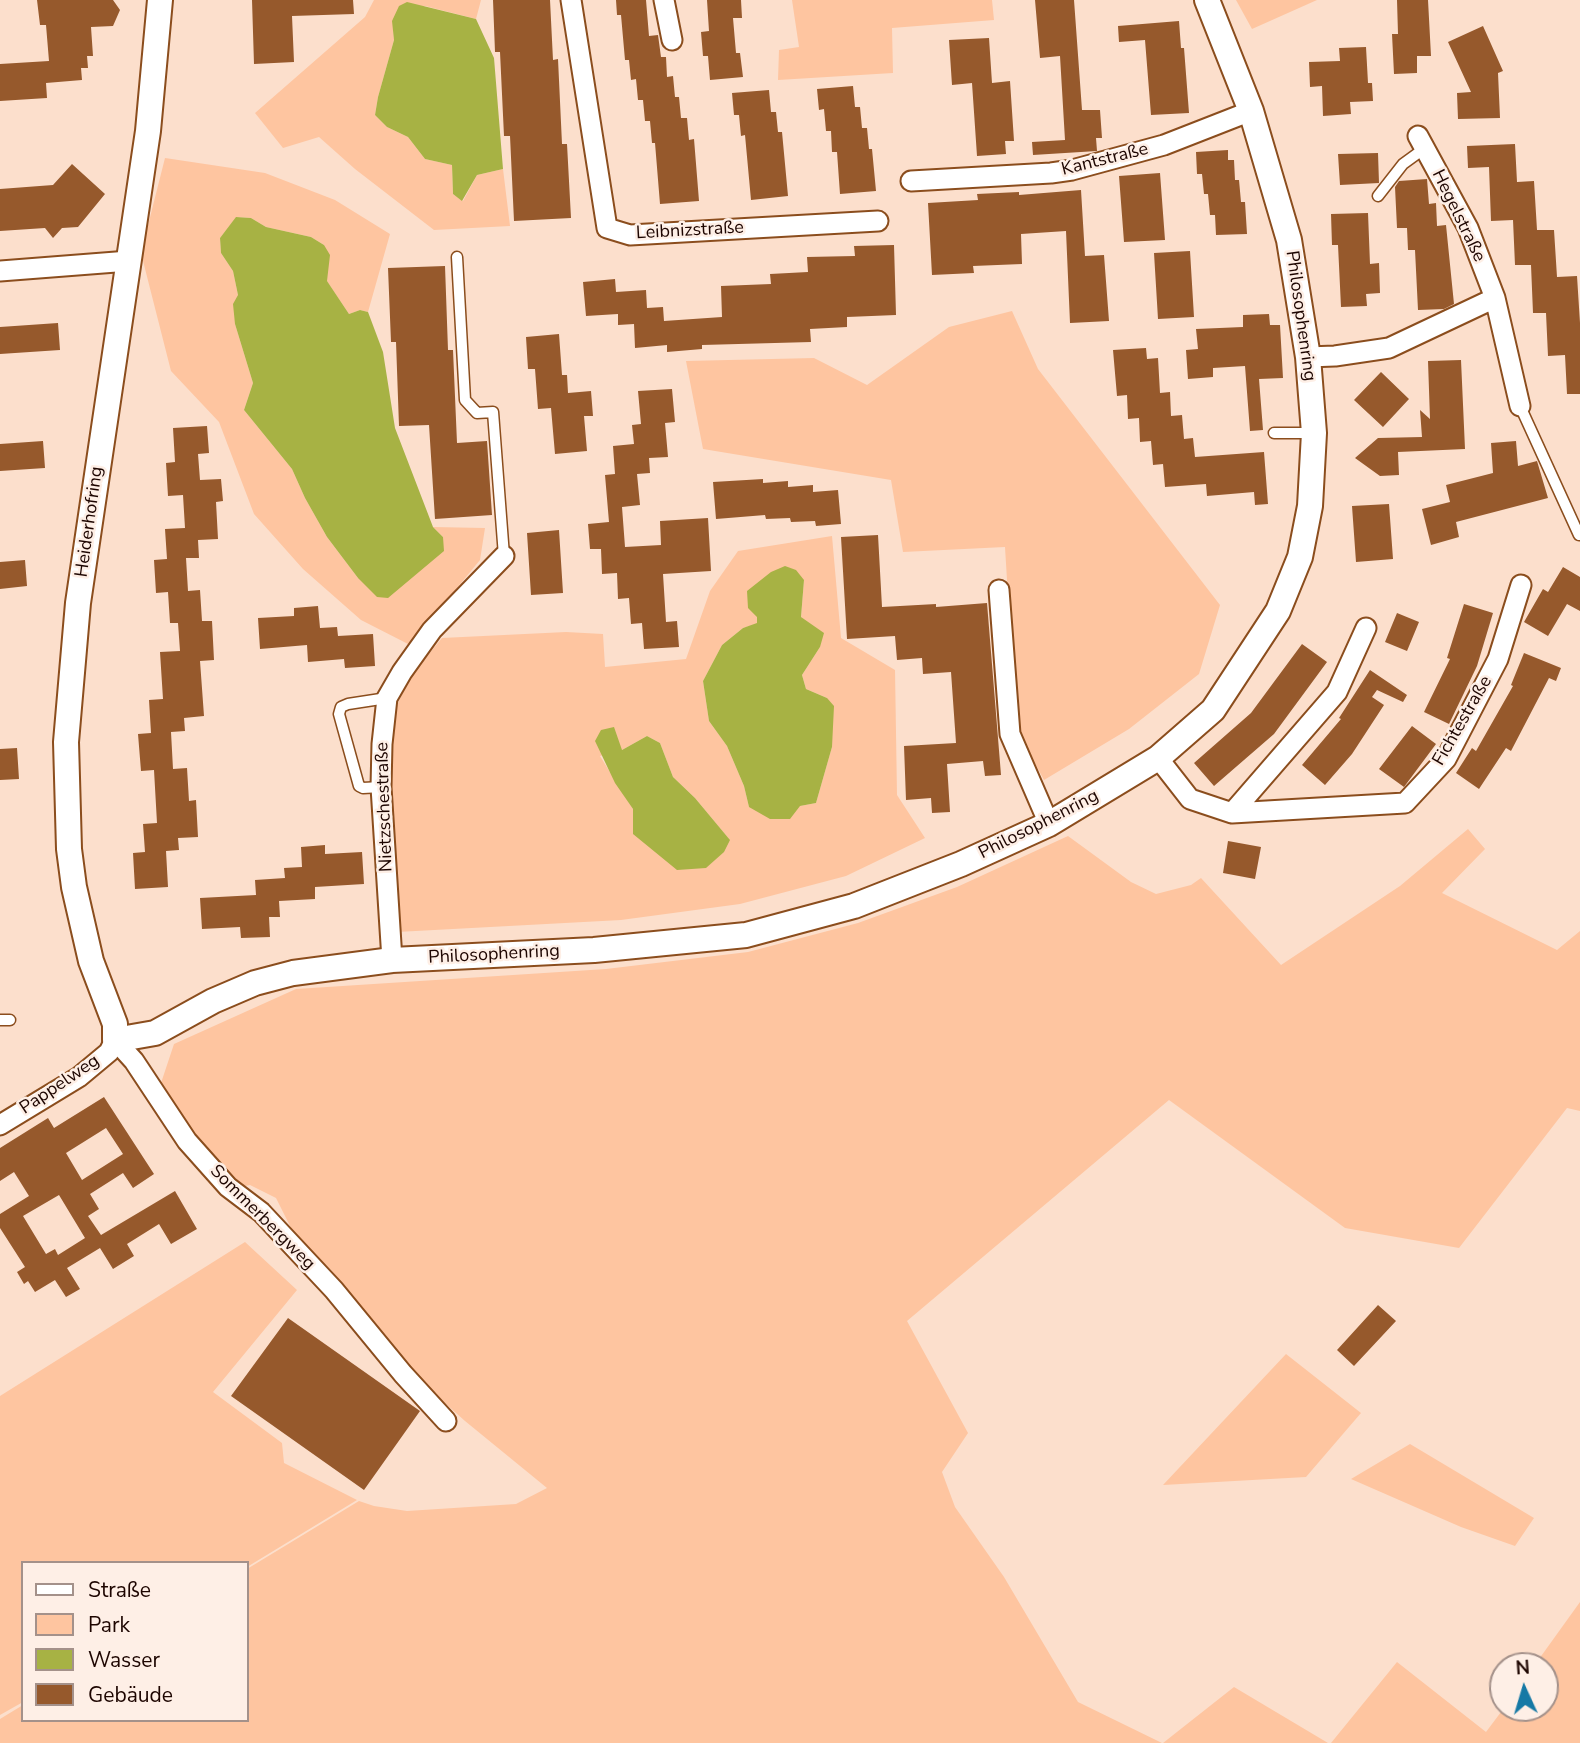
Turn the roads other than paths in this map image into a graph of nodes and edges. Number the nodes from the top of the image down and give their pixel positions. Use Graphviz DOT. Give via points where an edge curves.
graph roads {
  1 [pos="160,0"];
  2 [pos="571,0"];
  3 [pos="664,0"];
  4 [pos="1207,0"];
  5 [pos="672,40"];
  6 [pos="1251,111"];
  7 [pos="1421,142"];
  8 [pos="912,181"];
  9 [pos="1378,196"];
  10 [pos="878,221"];
  11 [pos="457,257"];
  12 [pos="129,261"];
  13 [pos="0,271"];
  14 [pos="1494,298"];
  15 [pos="1308,357"];
  16 [pos="1520,406"];
  17 [pos="1275,433"];
  18 [pos="1314,433"];
  19 [pos="1579,535"];
  20 [pos="504,556"];
  21 [pos="1521,585"];
  22 [pos="999,590"];
  23 [pos="1366,628"];
  24 [pos="387,698"];
  25 [pos="1158,758"];
  26 [pos="381,787"];
  27 [pos="1232,813"];
  28 [pos="1049,824"];
  29 [pos="392,960"];
  30 [pos="115,1040"];
  31 [pos="0,1125"];
  32 [pos="446,1421"];
  1 -- 12 [label="street, Heiderhofring"];
  2 -- 10 [label="street, Leibnizstraße" via="607,228 630,235"];
  3 -- 5 [label="street"];
  4 -- 6 [label="street, Philosophenring"];
  6 -- 8 [label="street, Kantstraße" via="1164,145 1072,170"];
  6 -- 15 [label="street, Philosophenring" via="1289,240"];
  7 -- 9 [label="lane"];
  7 -- 14 [label="street, Hegelstraße" via="1468,228"];
  11 -- 20 [label="lane, Nietzschestraße" via="465,400 477,413 493,412"];
  12 -- 13 [label="street"];
  12 -- 30 [label="street, Heiderhofring" via="78,603 66,742 74,887 91,961 115,1024"];
  14 -- 15 [label="street" via="1389,348"];
  14 -- 16 [label="street, Hegelstraße"];
  15 -- 18 [label="street, Philosophenring"];
  16 -- 19 [label="lane"];
  17 -- 18 [label="lane"];
  18 -- 25 [label="street, Philosophenring" via="1310,506 1300,557 1278,611 1213,710"];
  20 -- 24 [label="street, Nietzschestraße" via="432,630"];
  21 -- 27 [label="street, Fichtestraße" via="1498,659 1446,759 1405,803"];
  22 -- 28 [label="street" via="1010,734"];
  23 -- 27 [label="street" via="1337,692"];
  24 -- 26 [label="street, Nietzschestraße"];
  24 -- 26 [label="lane" via="348,704 339,714 359,786"];
  25 -- 27 [label="street, Fichtestraße" via="1190,799"];
  25 -- 28 [label="street, Philosophenring"];
  26 -- 29 [label="street, Nietzschestraße"];
  28 -- 29 [label="street, Philosophenring" via="854,906 746,935 594,950"];
  29 -- 30 [label="street, Philosophenring" via="293,973 256,983 156,1033"];
  30 -- 31 [label="street, Pappelweg" via="109,1052 79,1077"];
  30 -- 32 [label="street, Sommerbergweg" via="187,1141 334,1290"];
}
